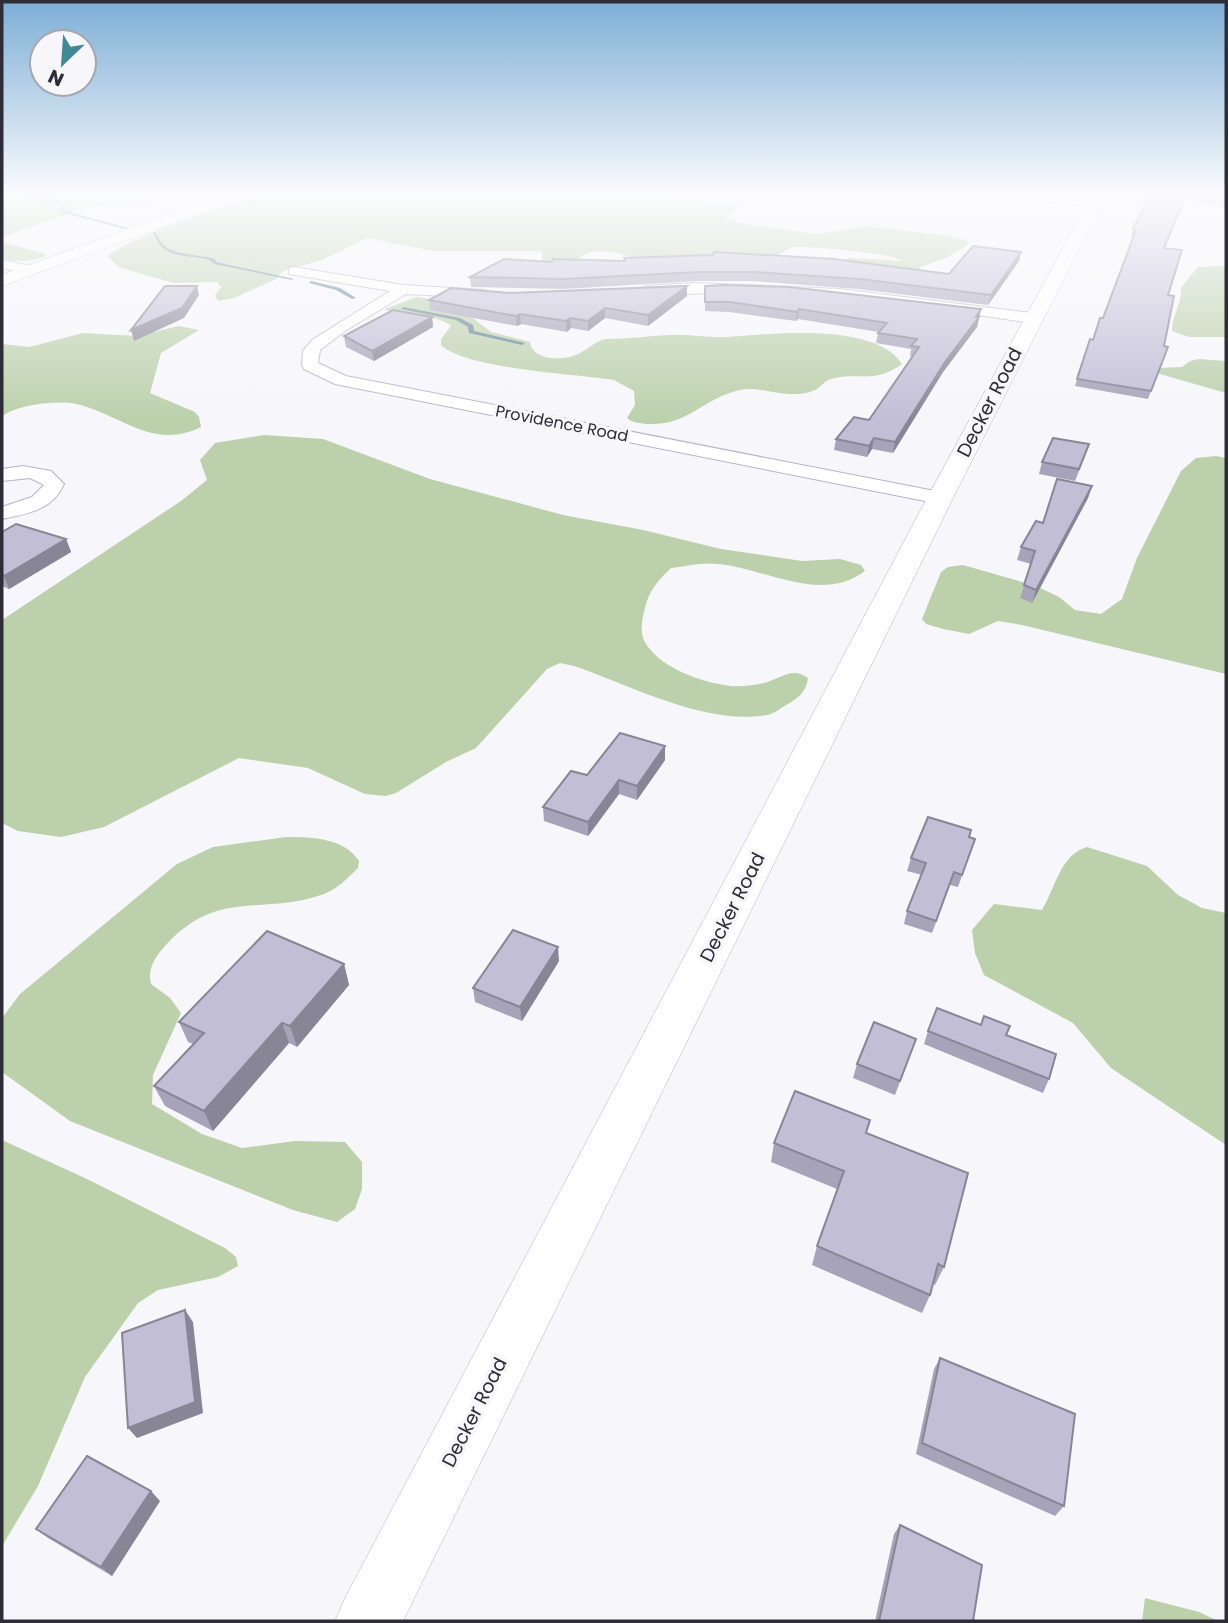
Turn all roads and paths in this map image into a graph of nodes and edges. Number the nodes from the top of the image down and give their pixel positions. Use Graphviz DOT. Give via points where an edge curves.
graph roads {
  1 [pos="30,271"];
  2 [pos="294,271"];
  3 [pos="1057,271"];
  4 [pos="2,281"];
  5 [pos="403,289"];
  6 [pos="629,291"];
  7 [pos="495,295"];
  8 [pos="1032,318"];
  9 [pos="2,475"];
  10 [pos="940,498"];
  11 [pos="2,513"];
  12 [pos="368,1621"];
  1 -- 4 [label="street"];
  2 -- 5 [label="street"];
  3 -- 8 [label="street, Decker Road"];
  5 -- 7 [label="street"];
  5 -- 10 [label="street, Providence Road" via="321,338 311,350 310,365 341,380"];
  6 -- 8 [label="street" via="751,288 837,292"];
  8 -- 10 [label="street, Decker Road"];
  9 -- 11 [label="street" via="31,473 54,484 52,491 33,505"];
  10 -- 12 [label="street, Decker Road"];
}
